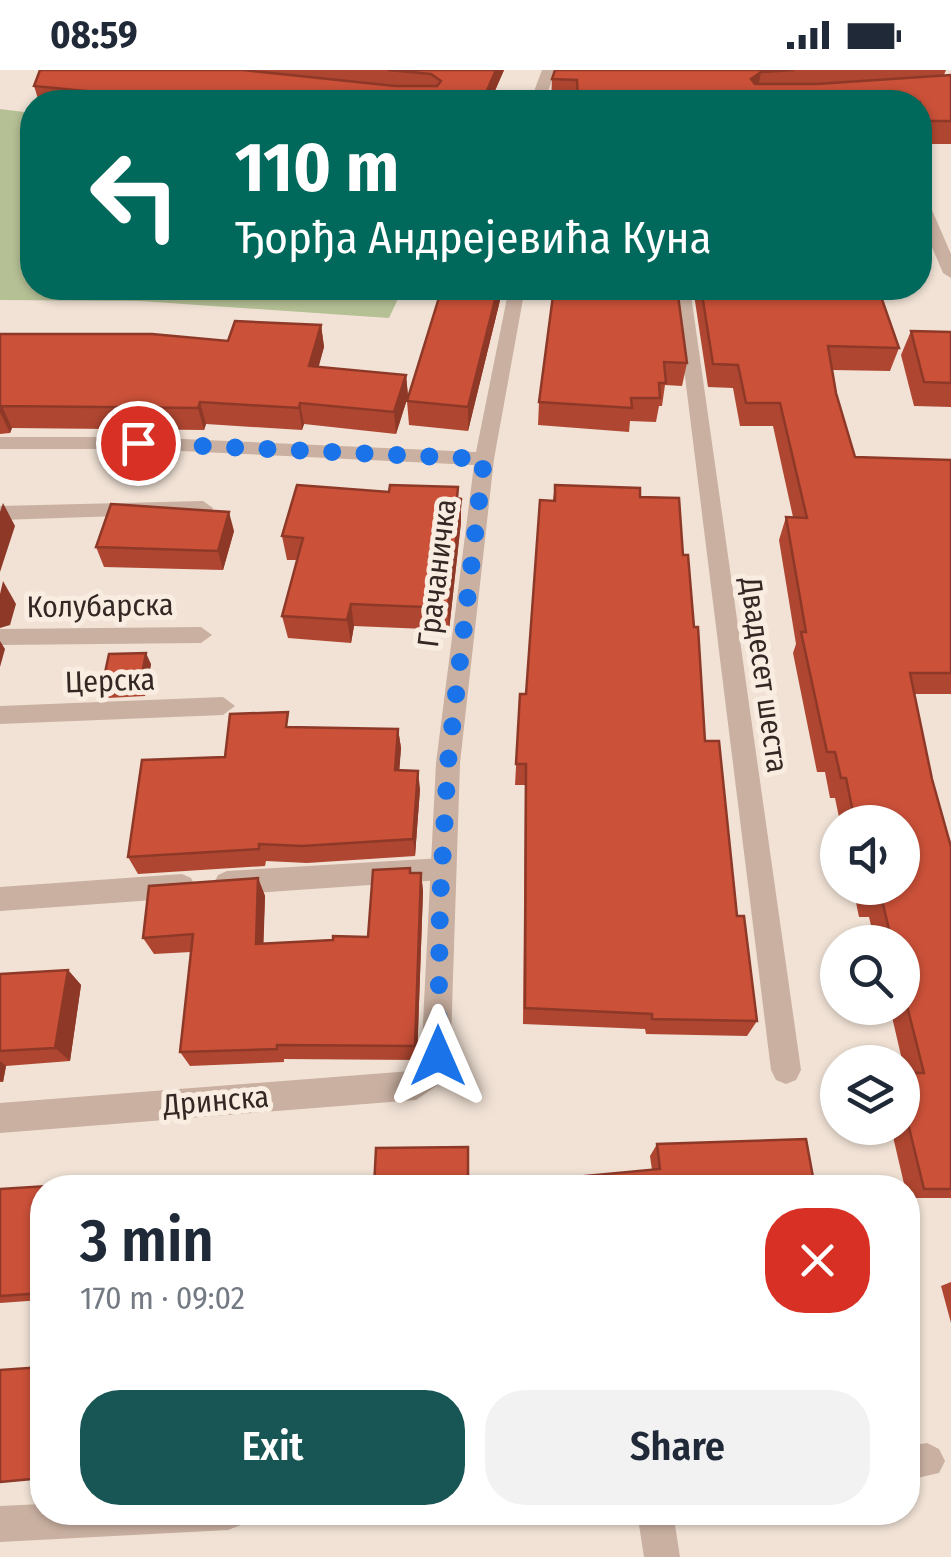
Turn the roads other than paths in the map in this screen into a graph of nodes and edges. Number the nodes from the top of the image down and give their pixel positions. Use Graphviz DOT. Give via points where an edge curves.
graph roads {
  1 [pos="932,229"];
  2 [pos="951,273"];
  3 [pos="515,300"];
  4 [pos="684,300"];
  5 [pos="0,443"];
  6 [pos="484,459"];
  7 [pos="203,508"];
  8 [pos="0,513"];
  9 [pos="201,635"];
  10 [pos="0,638"];
  11 [pos="223,706"];
  12 [pos="0,716"];
  13 [pos="442,869"];
  14 [pos="0,899"];
  15 [pos="786,1070"];
  16 [pos="430,1078"];
  17 [pos="0,1118"];
  18 [pos="30,1522"];
  19 [pos="0,1524"];
  20 [pos="657,1525"];
  21 [pos="662,1557"];
  1 -- 2 [label="street"];
  3 -- 6 [label="street, Грачаничка"];
  4 -- 15 [label="street, Двадесет шеста"];
  5 -- 6 [label="street"];
  6 -- 13 [label="street, Грачаничка"];
  7 -- 8 [label="street"];
  9 -- 10 [label="street, Колубарска"];
  11 -- 12 [label="street, Церска"];
  13 -- 14 [label="street"];
  13 -- 16 [label="street, Грачаничка" via="438,1056"];
  16 -- 17 [label="street, Дринска" via="416,1085"];
  18 -- 19 [label="street"];
  20 -- 21 [label="street"];
}
